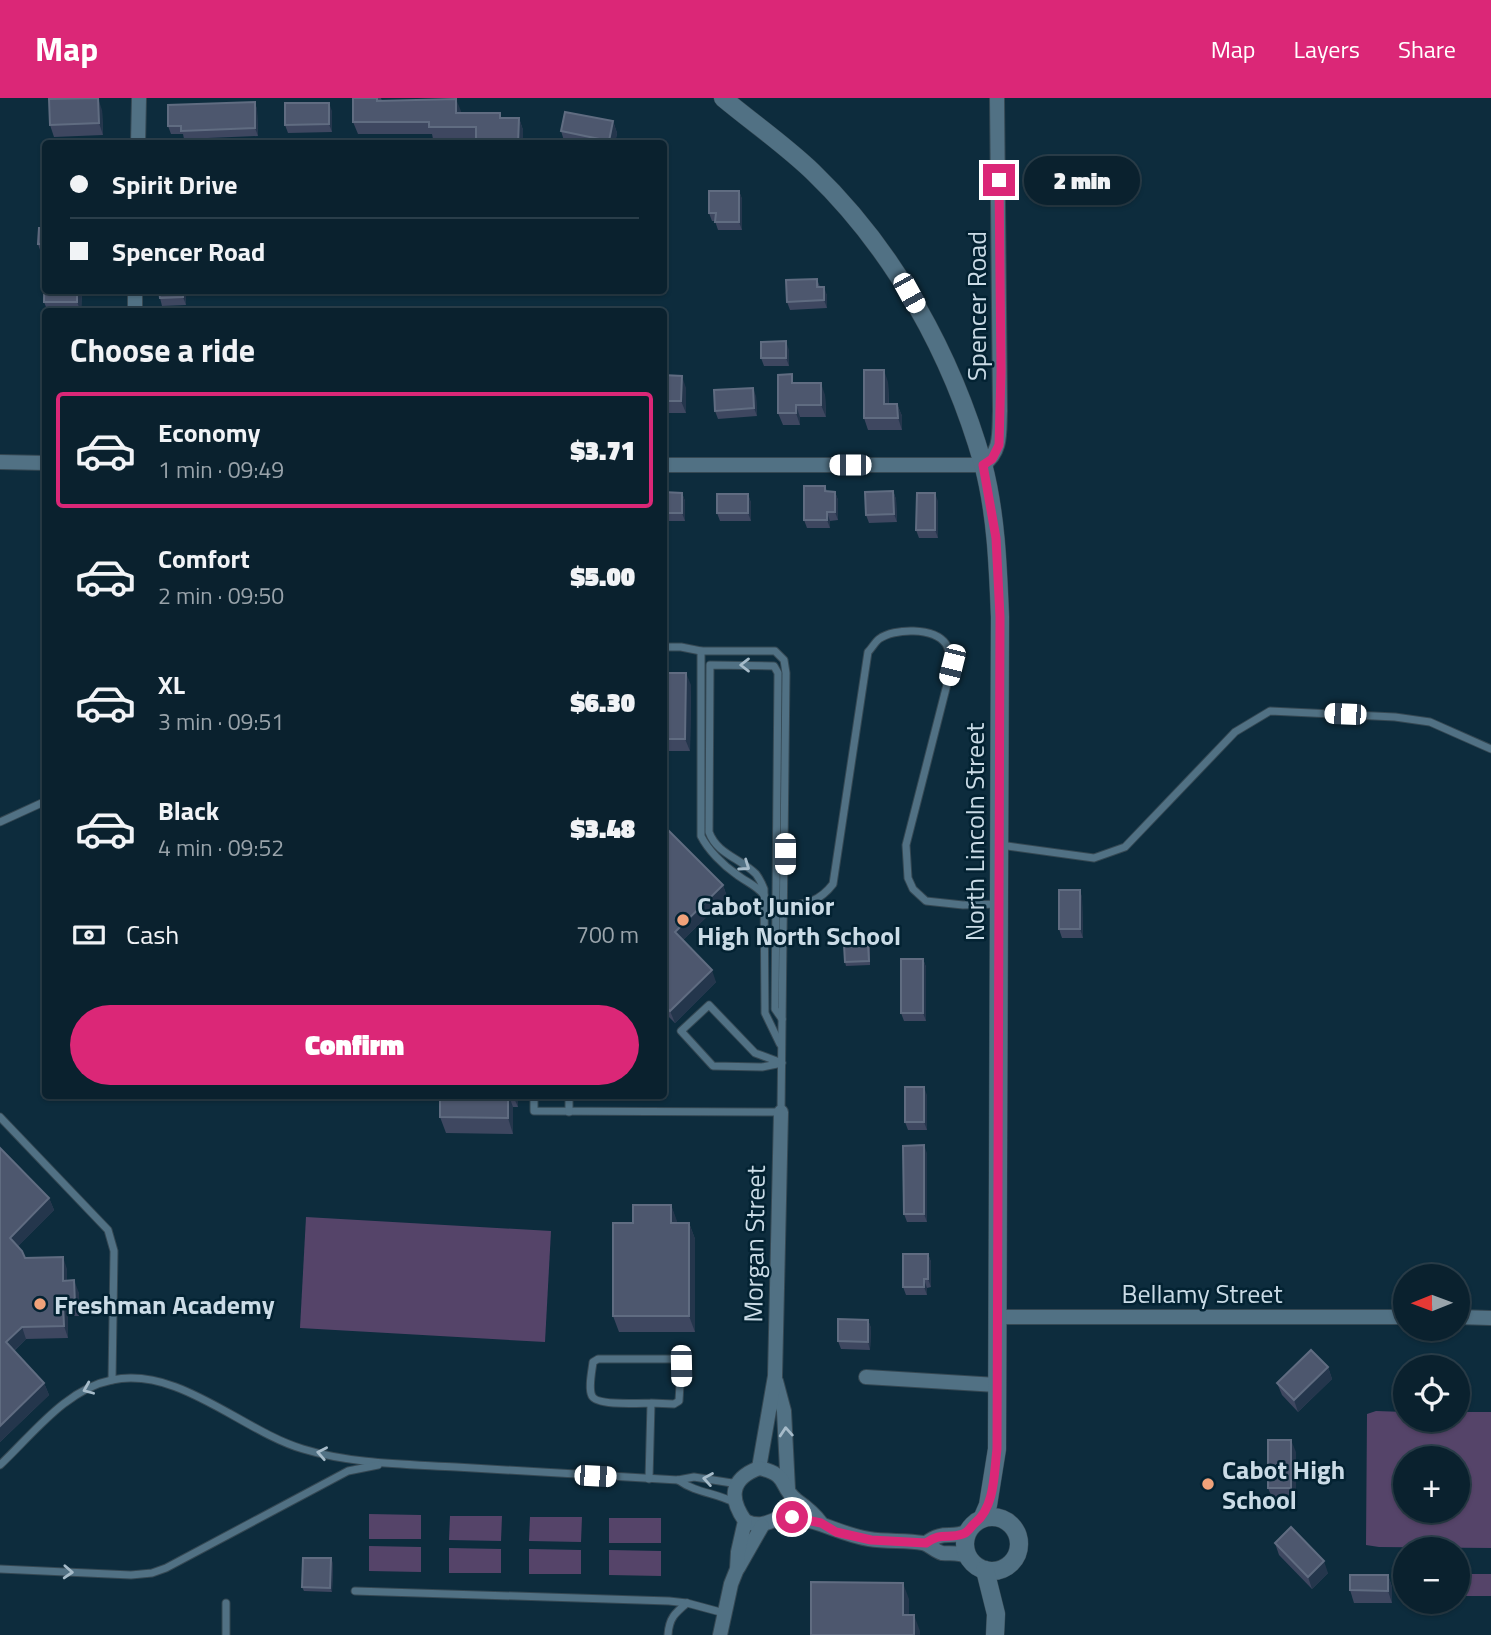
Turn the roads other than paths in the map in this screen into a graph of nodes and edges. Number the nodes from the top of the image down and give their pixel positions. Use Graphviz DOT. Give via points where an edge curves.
graph roads {
  1 [pos="139,98"];
  2 [pos="723,98"];
  3 [pos="997,98"];
  4 [pos="138,140"];
  5 [pos="0,462"];
  6 [pos="42,463"];
  7 [pos="667,465"];
  8 [pos="983,465"];
  9 [pos="667,647"];
  10 [pos="701,651"];
  11 [pos="1491,749"];
  12 [pos="42,803"];
  13 [pos="0,822"];
  14 [pos="1000,845"];
  15 [pos="766,898"];
  16 [pos="1000,904"];
  17 [pos="785,905"];
  18 [pos="782,1019"];
  19 [pos="782,1048"];
  20 [pos="782,1063"];
  21 [pos="534,1099"];
  22 [pos="569,1099"];
  23 [pos="569,1112"];
  24 [pos="781,1112"];
  25 [pos="0,1117"];
  26 [pos="998,1317"];
  27 [pos="1393,1317"];
  28 [pos="1470,1317"];
  29 [pos="1491,1318"];
  30 [pos="775,1376"];
  31 [pos="866,1377"];
  32 [pos="112,1380"];
  33 [pos="997,1385"];
  34 [pos="652,1404"];
  35 [pos="389,1464"];
  36 [pos="0,1465"];
  37 [pos="759,1468"];
  38 [pos="649,1479"];
  39 [pos="678,1480"];
  40 [pos="739,1481"];
  41 [pos="788,1490"];
  42 [pos="735,1503"];
  43 [pos="783,1518"];
  44 [pos="991,1518"];
  45 [pos="745,1521"];
  46 [pos="821,1523"];
  47 [pos="762,1526"];
  48 [pos="968,1531"];
  49 [pos="926,1543"];
  50 [pos="968,1557"];
  51 [pos="0,1569"];
  52 [pos="737,1569"];
  53 [pos="992,1570"];
  54 [pos="355,1591"];
  55 [pos="226,1603"];
  56 [pos="687,1603"];
  57 [pos="725,1613"];
  58 [pos="226,1635"];
  59 [pos="668,1635"];
  60 [pos="720,1635"];
  61 [pos="995,1635"];
  1 -- 4 [label="street"];
  2 -- 8 [label="street, North Lincoln Street" via="814,173 885,256 932,332"];
  3 -- 8 [label="street, Spencer Road" via="999,445"];
  5 -- 6 [label="street"];
  7 -- 8 [label="street"];
  8 -- 14 [label="street, North Lincoln Street" via="996,538 1000,617"];
  9 -- 10 [label="lane"];
  10 -- 15 [label="lane" via="701,836 706,846"];
  10 -- 17 [label="lane" via="775,651 784,660"];
  11 -- 14 [label="lane" via="1430,722 1270,711 1236,732 1125,847 1094,858"];
  12 -- 13 [label="lane"];
  14 -- 16 [label="street, North Lincoln Street"];
  18 -- 15 [label="lane, one-way" via="775,1009 778,673 774,666 710,665 709,832 719,848 756,874"];
  15 -- 19 [label="lane" via="765,1013"];
  16 -- 17 [label="lane" via="926,901 908,878 906,845 952,665 947,644 937,636 895,632 879,639 869,652 833,884 824,896 805,905"];
  16 -- 26 [label="street, North Lincoln Street"];
  17 -- 18 [label="lane"];
  18 -- 19 [label="lane"];
  19 -- 20 [label="lane"];
  20 -- 20 [label="lane" via="755,1054 709,1004 681,1031 713,1066"];
  20 -- 24 [label="lane"];
  21 -- 23 [label="lane" via="534,1111"];
  22 -- 23 [label="lane"];
  23 -- 24 [label="lane"];
  24 -- 30 [label="street, Morgan Street"];
  25 -- 32 [label="lane" via="108,1230 114,1251"];
  26 -- 27 [label="street, Bellamy Street"];
  26 -- 33 [label="street, North Lincoln Street"];
  28 -- 29 [label="street"];
  30 -- 37 [label="street, Morgan Street"];
  41 -- 30 [label="street, Morgan Street, one-way" via="784,1410"];
  31 -- 33 [label="street"];
  35 -- 32 [label="lane, one-way" via="302,1449 158,1381"];
  32 -- 36 [label="lane, one-way" via="80,1391 64,1403"];
  33 -- 44 [label="street, North Lincoln Street" via="997,1449 988,1505"];
  34 -- 34 [label="lane" via="679,1401 681,1366 677,1361 593,1362 594,1399"];
  34 -- 38 [label="lane"];
  35 -- 38 [label="lane"];
  51 -- 35 [label="lane, one-way" via="152,1573 348,1471"];
  37 -- 40 [label="street"];
  37 -- 41 [label="street" via="781,1476"];
  38 -- 39 [label="lane"];
  40 -- 39 [label="lane, one-way"];
  39 -- 42 [label="lane" via="692,1490"];
  40 -- 42 [label="street"];
  41 -- 43 [label="street, Morgan Street" via="790,1503"];
  41 -- 46 [label="street"];
  42 -- 45 [label="street"];
  43 -- 46 [label="street"];
  43 -- 47 [label="street"];
  44 -- 48 [label="street"];
  44 -- 53 [label="street" via="1014,1529 1019,1544 1013,1560"];
  45 -- 47 [label="street"];
  45 -- 52 [label="street"];
  46 -- 49 [label="street" via="836,1532 871,1540"];
  47 -- 52 [label="street"];
  48 -- 49 [label="street" via="936,1535"];
  48 -- 50 [label="street"];
  49 -- 50 [label="street" via="939,1552"];
  50 -- 53 [label="street" via="978,1567"];
  52 -- 57 [label="street"];
  53 -- 61 [label="street"];
  54 -- 56 [label="lane"];
  55 -- 58 [label="lane"];
  56 -- 57 [label="lane"];
  56 -- 59 [label="lane" via="673,1614"];
  57 -- 60 [label="street"];
}
